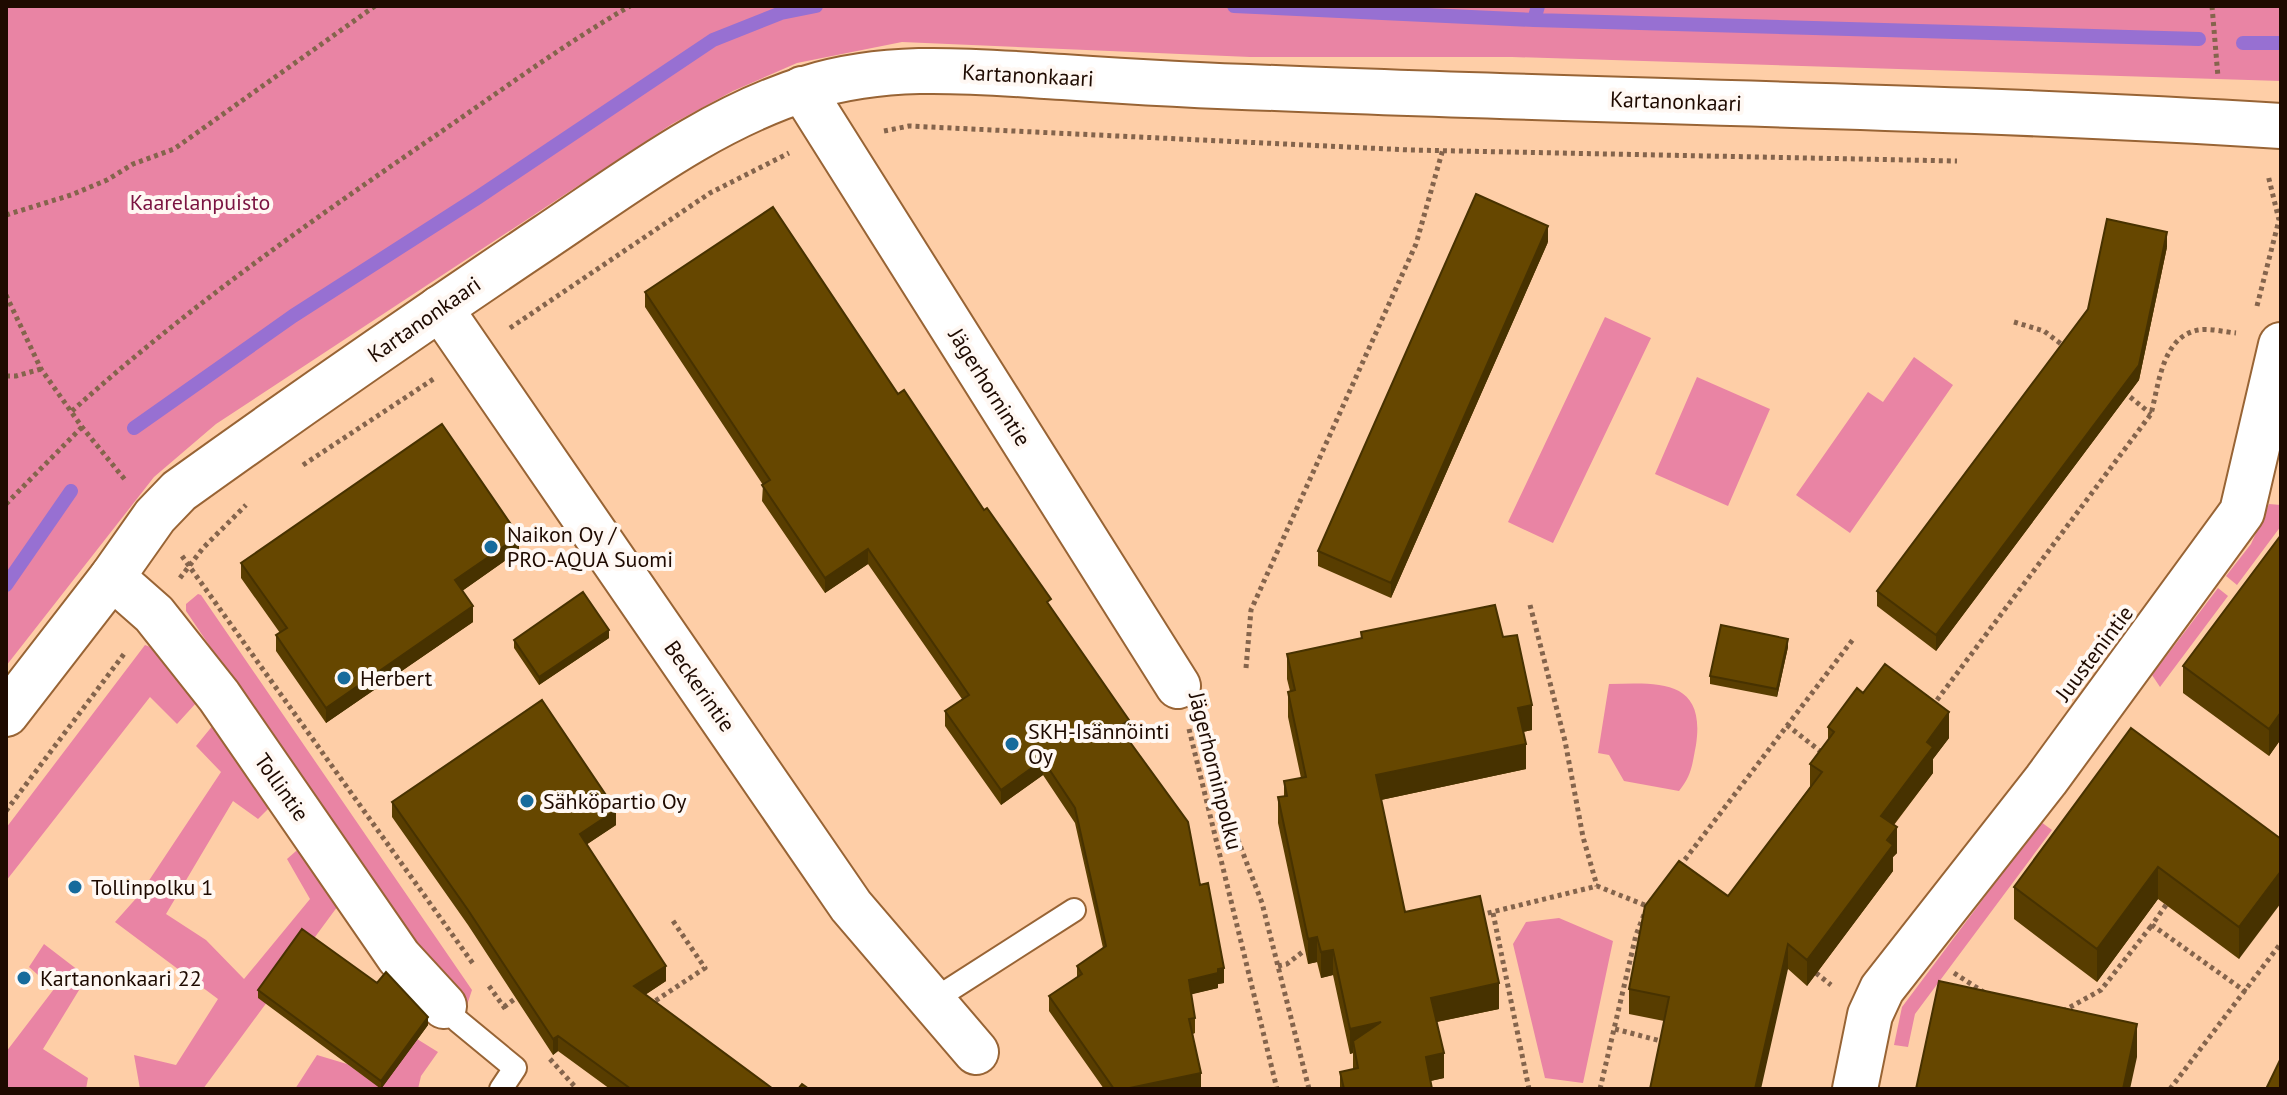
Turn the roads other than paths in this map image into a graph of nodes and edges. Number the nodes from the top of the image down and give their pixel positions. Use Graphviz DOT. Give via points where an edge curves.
graph roads {
  1 [pos="802,89"];
  2 [pos="2281,126"];
  3 [pos="440,308"];
  4 [pos="2261,333"];
  5 [pos="112,577"];
  6 [pos="1178,686"];
  7 [pos="6,714"];
  8 [pos="1074,910"];
  9 [pos="932,1001"];
  10 [pos="444,1006"];
  11 [pos="976,1052"];
  12 [pos="501,1089"];
  13 [pos="1855,1089"];
  1 -- 2 [label="street, Kartanonkaari" via="864,73 966,71 1203,86"];
  1 -- 3 [label="street, Kartanonkaari" via="728,121 654,164"];
  1 -- 6 [label="street, Jägerhornintie"];
  3 -- 5 [label="street, Kartanonkaari" via="179,491"];
  3 -- 9 [label="street, Beckerintie" via="851,906"];
  4 -- 13 [label="street, Juustenintie" via="2242,512 2046,780 1882,989 1870,1015"];
  5 -- 7 [label="street, Kartanonkaari"];
  5 -- 10 [label="street, Tollintie" via="154,614 219,696 399,957"];
  8 -- 9 [label="lane"];
  9 -- 11 [label="street, Beckerintie"];
  10 -- 12 [label="lane" via="515,1068"];
}
